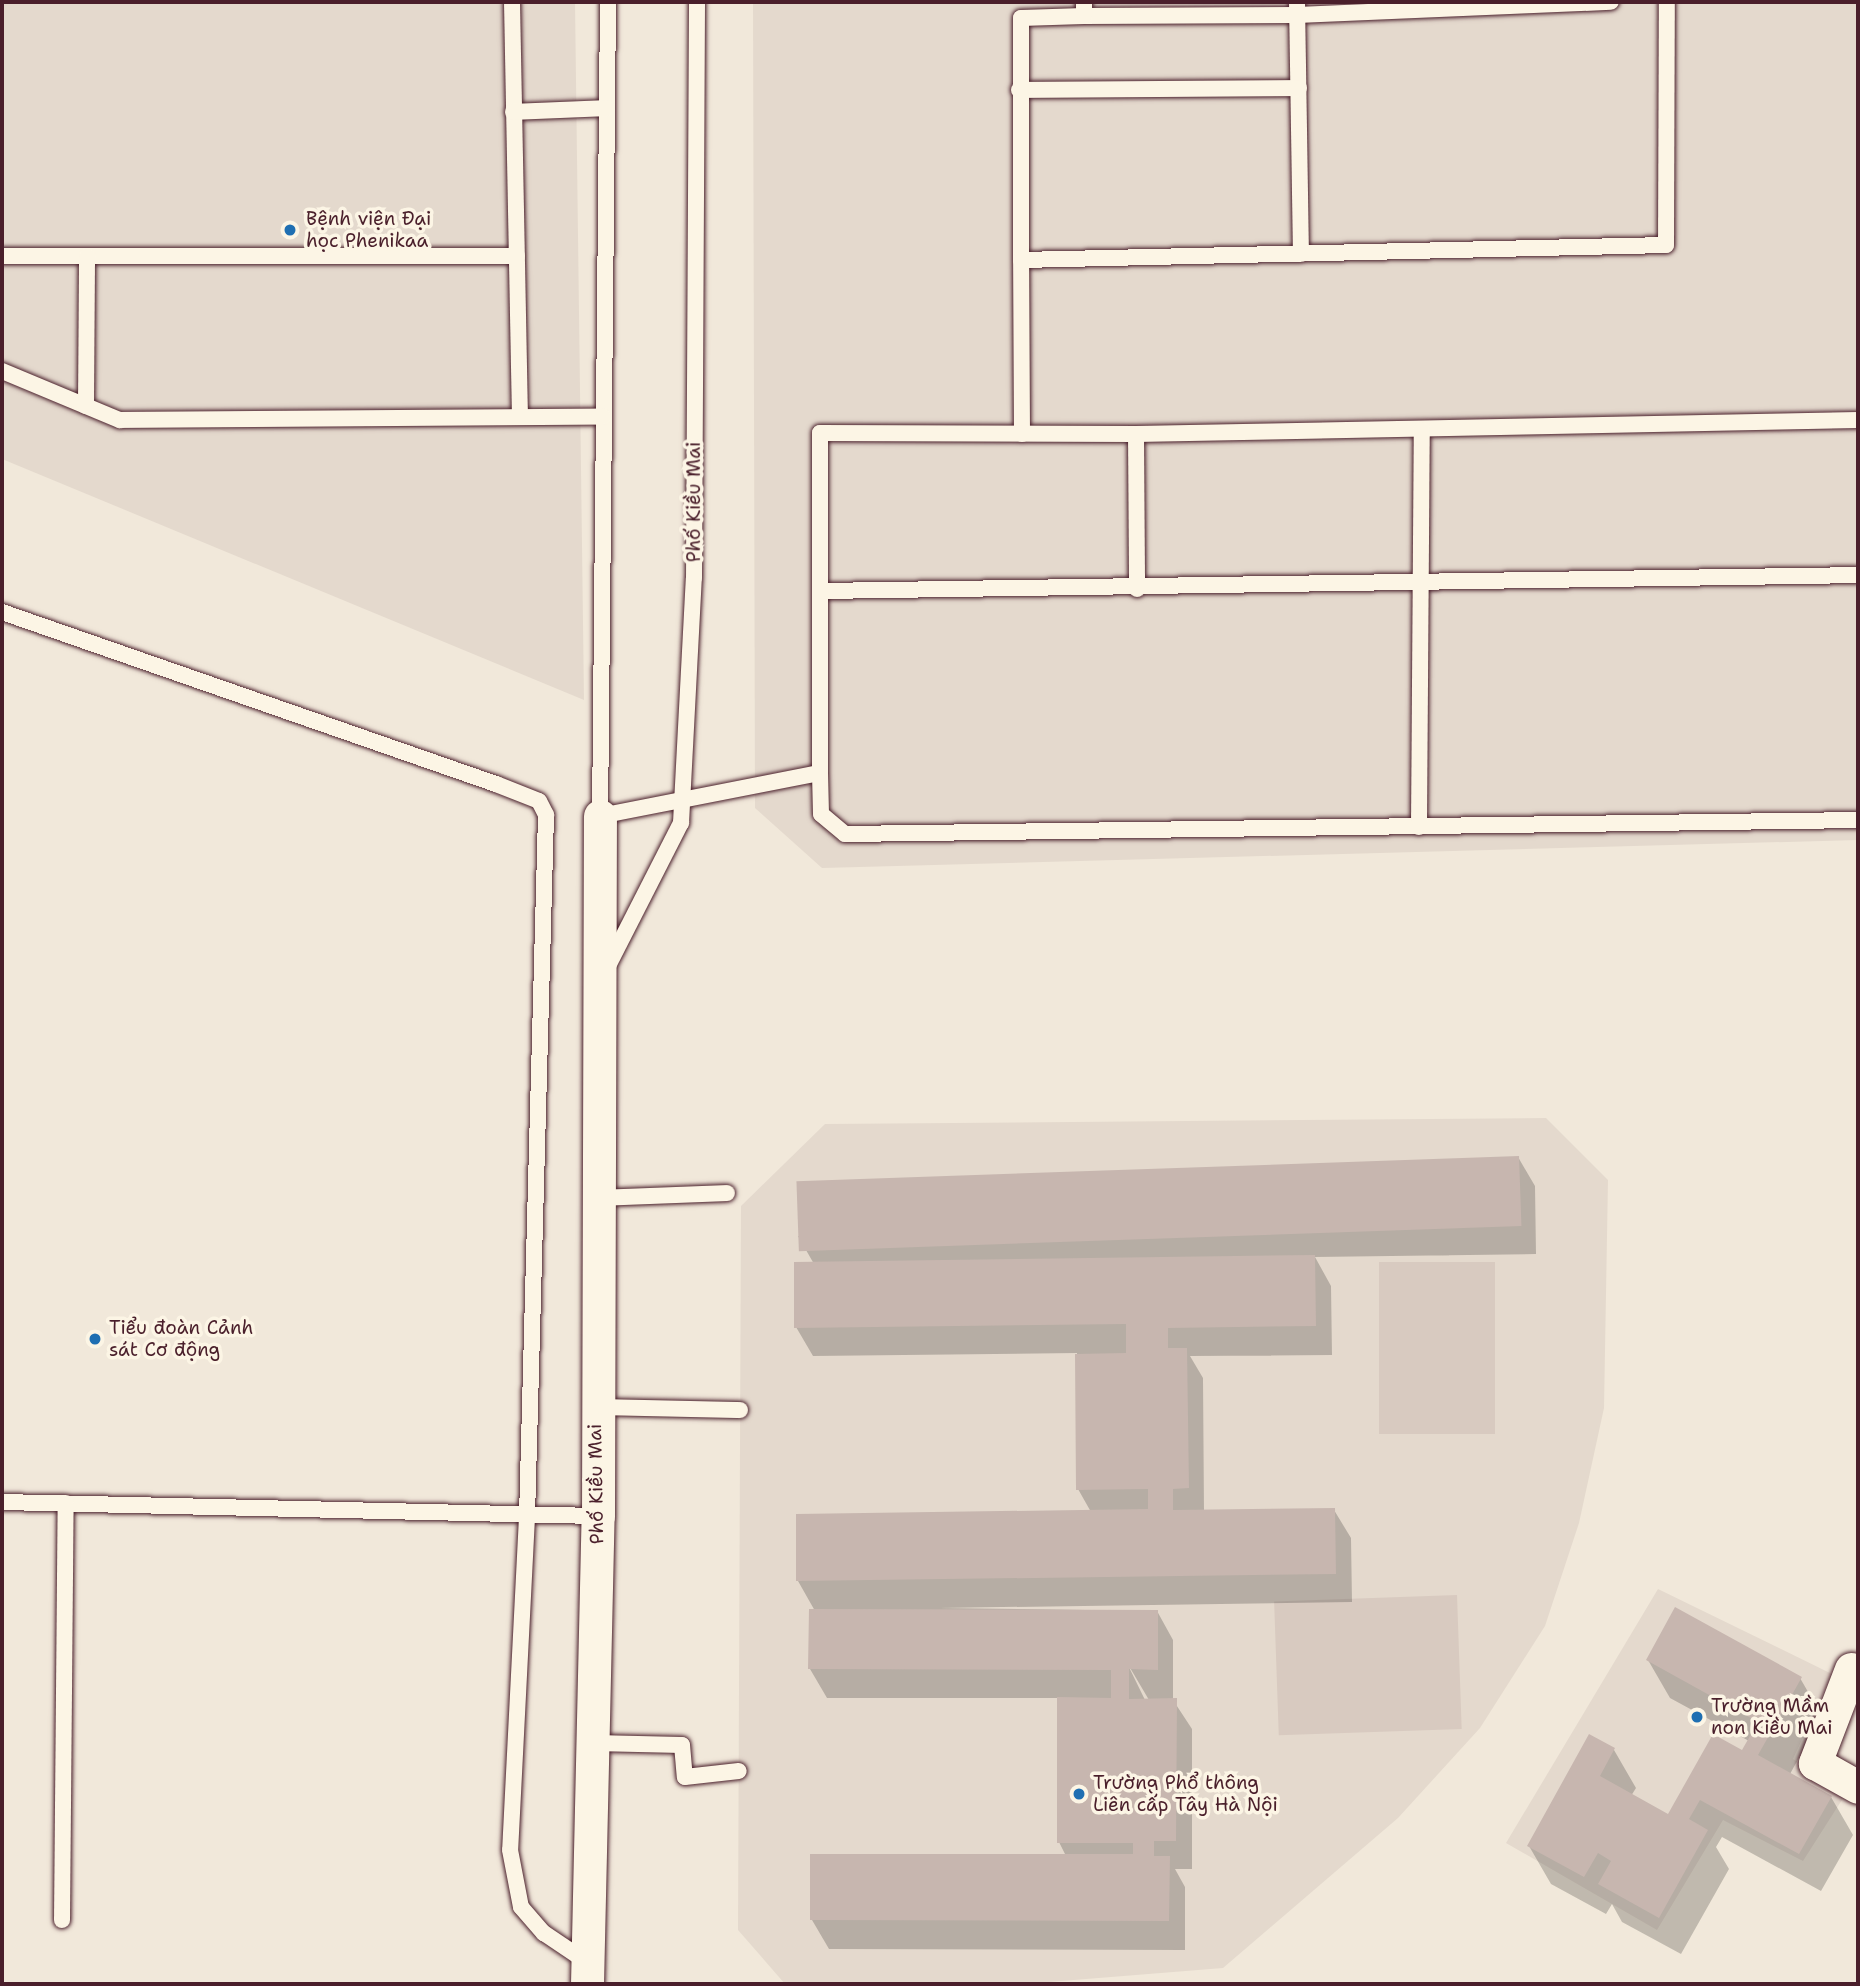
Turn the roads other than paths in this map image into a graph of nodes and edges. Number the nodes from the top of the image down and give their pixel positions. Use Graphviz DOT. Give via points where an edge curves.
graph roads {
  1 [pos="512,2"];
  2 [pos="608,2"];
  3 [pos="697,2"];
  4 [pos="1611,2"];
  5 [pos="1667,2"];
  6 [pos="1084,9"];
  7 [pos="1297,9"];
  8 [pos="1299,88"];
  9 [pos="1019,90"];
  10 [pos="607,108"];
  11 [pos="513,112"];
  12 [pos="1301,254"];
  13 [pos="2,256"];
  14 [pos="87,256"];
  15 [pos="517,256"];
  16 [pos="1021,260"];
  17 [pos="2,371"];
  18 [pos="86,406"];
  19 [pos="520,417"];
  20 [pos="603,417"];
  21 [pos="1858,420"];
  22 [pos="1422,430"];
  23 [pos="1022,434"];
  24 [pos="1136,434"];
  25 [pos="1858,575"];
  26 [pos="1423,582"];
  27 [pos="1137,589"];
  28 [pos="821,591"];
  29 [pos="2,612"];
  30 [pos="820,773"];
  31 [pos="682,799"];
  32 [pos="600,816"];
  33 [pos="1858,820"];
  34 [pos="1419,827"];
  35 [pos="600,983"];
  36 [pos="727,1192"];
  37 [pos="599,1198"];
  38 [pos="596,1407"];
  39 [pos="740,1410"];
  40 [pos="2,1502"];
  41 [pos="66,1503"];
  42 [pos="598,1516"];
  43 [pos="527,1517"];
  44 [pos="1851,1669"];
  45 [pos="594,1743"];
  46 [pos="739,1771"];
  47 [pos="1858,1787"];
  48 [pos="62,1920"];
  49 [pos="587,1973"];
  1 -- 11 [label="lane"];
  2 -- 10 [label="lane, Phố Kiều Mai"];
  3 -- 31 [label="lane, Phố Kiều Mai" via="694,578"];
  4 -- 7 [label="lane"];
  5 -- 12 [label="lane" via="1666,245"];
  6 -- 7 [label="lane"];
  6 -- 9 [label="lane" via="1021,18"];
  7 -- 8 [label="lane"];
  8 -- 9 [label="lane"];
  8 -- 12 [label="lane"];
  9 -- 16 [label="lane"];
  10 -- 11 [label="lane"];
  10 -- 20 [label="lane, Phố Kiều Mai"];
  11 -- 15 [label="lane"];
  12 -- 16 [label="lane"];
  13 -- 14 [label="lane"];
  14 -- 15 [label="lane"];
  14 -- 18 [label="lane"];
  15 -- 19 [label="lane"];
  16 -- 23 [label="lane"];
  17 -- 18 [label="lane"];
  18 -- 19 [label="lane" via="120,420"];
  19 -- 20 [label="lane"];
  20 -- 32 [label="lane, Phố Kiều Mai"];
  21 -- 22 [label="lane"];
  22 -- 24 [label="lane"];
  22 -- 26 [label="lane"];
  23 -- 24 [label="lane"];
  23 -- 28 [label="lane" via="820,433"];
  24 -- 27 [label="lane"];
  25 -- 26 [label="lane"];
  26 -- 27 [label="lane"];
  26 -- 34 [label="lane"];
  27 -- 28 [label="lane"];
  28 -- 30 [label="lane"];
  29 -- 43 [label="lane" via="539,802 546,830"];
  30 -- 31 [label="lane"];
  30 -- 34 [label="lane" via="821,814 845,834"];
  31 -- 32 [label="lane"];
  31 -- 35 [label="lane, Phố Kiều Mai" via="681,822"];
  32 -- 35 [label="street, Phố Kiều Mai"];
  33 -- 34 [label="lane"];
  35 -- 37 [label="street, Phố Kiều Mai"];
  36 -- 37 [label="lane"];
  37 -- 38 [label="street, Phố Kiều Mai"];
  38 -- 39 [label="lane"];
  38 -- 42 [label="street, Phố Kiều Mai"];
  40 -- 41 [label="lane"];
  41 -- 43 [label="lane"];
  41 -- 48 [label="lane"];
  42 -- 43 [label="lane"];
  42 -- 45 [label="street, Phố Kiều Mai"];
  43 -- 49 [label="lane" via="513,1878 522,1907"];
  44 -- 47 [label="street" via="1815,1763"];
  45 -- 46 [label="lane" via="682,1745 685,1777"];
  45 -- 49 [label="street, Phố Kiều Mai"];
}
